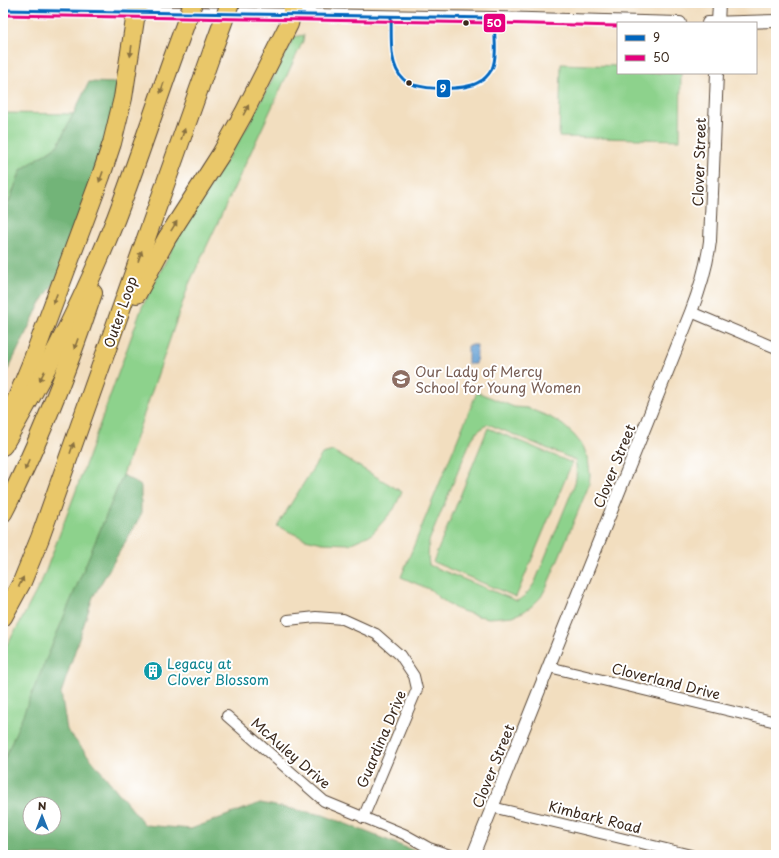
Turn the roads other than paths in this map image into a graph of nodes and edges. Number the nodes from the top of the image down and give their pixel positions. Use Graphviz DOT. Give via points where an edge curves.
graph roads {
  1 [pos="193,3"];
  2 [pos="230,3"];
  3 [pos="719,3"];
  4 [pos="48,7"];
  5 [pos="138,8"];
  6 [pos="293,9"];
  7 [pos="3,10"];
  8 [pos="776,21"];
  9 [pos="652,22"];
  10 [pos="718,22"];
  11 [pos="747,22"];
  12 [pos="717,74"];
  13 [pos="132,174"];
  14 [pos="692,312"];
  15 [pos="776,348"];
  16 [pos="99,372"];
  17 [pos="3,426"];
  18 [pos="3,446"];
  19 [pos="3,513"];
  20 [pos="3,617"];
  21 [pos="288,620"];
  22 [pos="549,667"];
  23 [pos="227,716"];
  24 [pos="776,722"];
  25 [pos="492,807"];
  26 [pos="363,818"];
  27 [pos="450,855"];
  28 [pos="473,855"];
  29 [pos="692,855"];
  1 -- 13 [label="highway, one-way, bridge"];
  16 -- 2 [label="highway, Outer Loop, one-way, bridge"];
  3 -- 10 [label="street"];
  4 -- 5 [label="street"];
  4 -- 7 [label="street"];
  5 -- 6 [label="street"];
  5 -- 17 [label="highway, one-way" via="122,102 107,158 27,374"];
  6 -- 9 [label="street"];
  16 -- 6 [label="highway, one-way" via="152,264 244,113 285,34"];
  8 -- 11 [label="street"];
  12 -- 14 [label="street, Clover Street" via="710,241 705,271"];
  13 -- 18 [label="highway, one-way" via="102,250 67,327"];
  13 -- 19 [label="highway, one-way" via="66,373"];
  14 -- 15 [label="street"];
  14 -- 22 [label="street, Clover Street"];
  20 -- 16 [label="highway, Outer Loop, one-way" via="35,553"];
  21 -- 26 [label="street, Guardina Drive" via="316,617 343,619 376,634 400,655 414,676 417,689"];
  22 -- 24 [label="street, Cloverland Drive"];
  22 -- 25 [label="street, Clover Street"];
  23 -- 26 [label="street, McAuley Drive" via="324,801"];
  25 -- 28 [label="street, Clover Street"];
  25 -- 29 [label="street, Kimbark Road"];
  26 -- 27 [label="street, McAuley Drive"];
}
